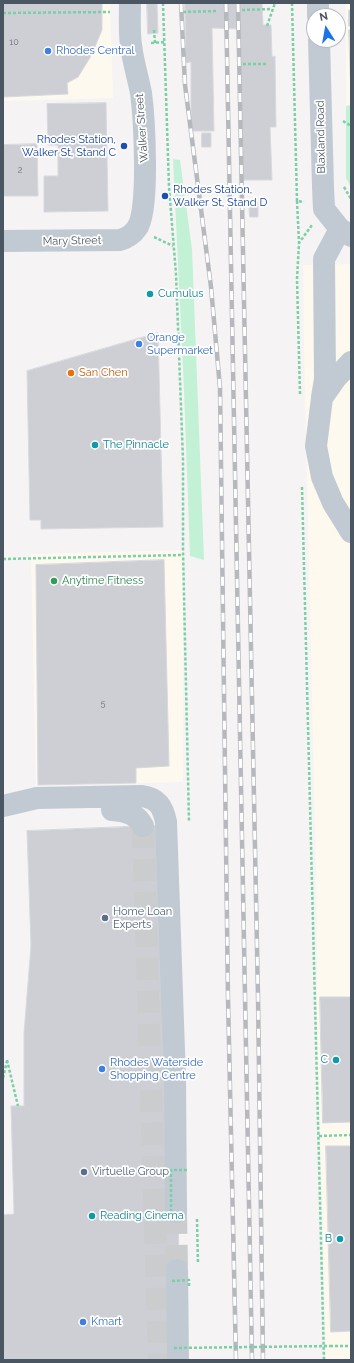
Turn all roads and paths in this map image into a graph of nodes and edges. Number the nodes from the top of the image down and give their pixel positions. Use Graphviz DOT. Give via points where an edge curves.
graph roads {
  1 [pos="163,3"];
  2 [pos="275,3"];
  3 [pos="292,3"];
  4 [pos="123,8"];
  5 [pos="272,9"];
  6 [pos="242,10"];
  7 [pos="216,11"];
  8 [pos="183,12"];
  9 [pos="3,13"];
  10 [pos="267,26"];
  11 [pos="154,30"];
  12 [pos="164,42"];
  13 [pos="319,48"];
  14 [pos="243,64"];
  15 [pos="268,64"];
  16 [pos="297,201"];
  17 [pos="324,209"];
  18 [pos="137,228"];
  19 [pos="345,232"];
  20 [pos="3,241"];
  21 [pos="299,243"];
  22 [pos="351,362"];
  23 [pos="300,398"];
  24 [pos="322,398"];
  25 [pos="302,485"];
  26 [pos="351,532"];
  27 [pos="183,555"];
  28 [pos="3,559"];
  29 [pos="3,806"];
  30 [pos="112,810"];
  31 [pos="166,822"];
  32 [pos="189,823"];
  33 [pos="144,826"];
  34 [pos="3,1078"];
  35 [pos="18,1106"];
  36 [pos="318,1136"];
  37 [pos="351,1136"];
  38 [pos="187,1170"];
  39 [pos="181,1213"];
  40 [pos="182,1274"];
  41 [pos="190,1288"];
  42 [pos="200,1346"];
  43 [pos="351,1346"];
  44 [pos="200,1353"];
  45 [pos="176,1354"];
  46 [pos="324,1360"];
  1 -- 12 [label="path"];
  2 -- 5 [label="path"];
  3 -- 16 [label="path"];
  4 -- 9 [label="path"];
  4 -- 18 [label="street, Walker Street" via="141,93 143,119 144,197"];
  5 -- 6 [label="path"];
  5 -- 10 [label="path"];
  7 -- 8 [label="path"];
  11 -- 12 [label="path" via="155,43"];
  12 -- 27 [label="path" via="183,460"];
  13 -- 17 [label="street, Blaxland Road"];
  14 -- 15 [label="path"];
  16 -- 17 [label="path" via="312,202"];
  16 -- 21 [label="path"];
  17 -- 19 [label="street"];
  17 -- 21 [label="path"];
  18 -- 20 [label="street, Mary Street" via="130,236 120,240"];
  19 -- 24 [label="street" via="324,258 325,379"];
  21 -- 23 [label="path" via="297,279"];
  22 -- 24 [label="street"];
  24 -- 26 [label="street" via="316,446 322,476"];
  25 -- 36 [label="path"];
  27 -- 28 [label="path"];
  27 -- 32 [label="path"];
  29 -- 30 [label="street" via="35,812"];
  29 -- 31 [label="street" via="37,798 141,796 159,804"];
  30 -- 31 [label="street" via="152,809"];
  30 -- 33 [label="street" via="125,811 133,815"];
  31 -- 39 [label="street"];
  34 -- 35 [label="path" via="8,1060"];
  36 -- 37 [label="path"];
  36 -- 46 [label="path"];
  38 -- 39 [label="path, bridge" via="171,1170"];
  39 -- 40 [label="path"];
  40 -- 41 [label="path, bridge" via="189,1280"];
  40 -- 45 [label="street"];
  42 -- 44 [label="path"];
  43 -- 45 [label="path, bridge"];
}
